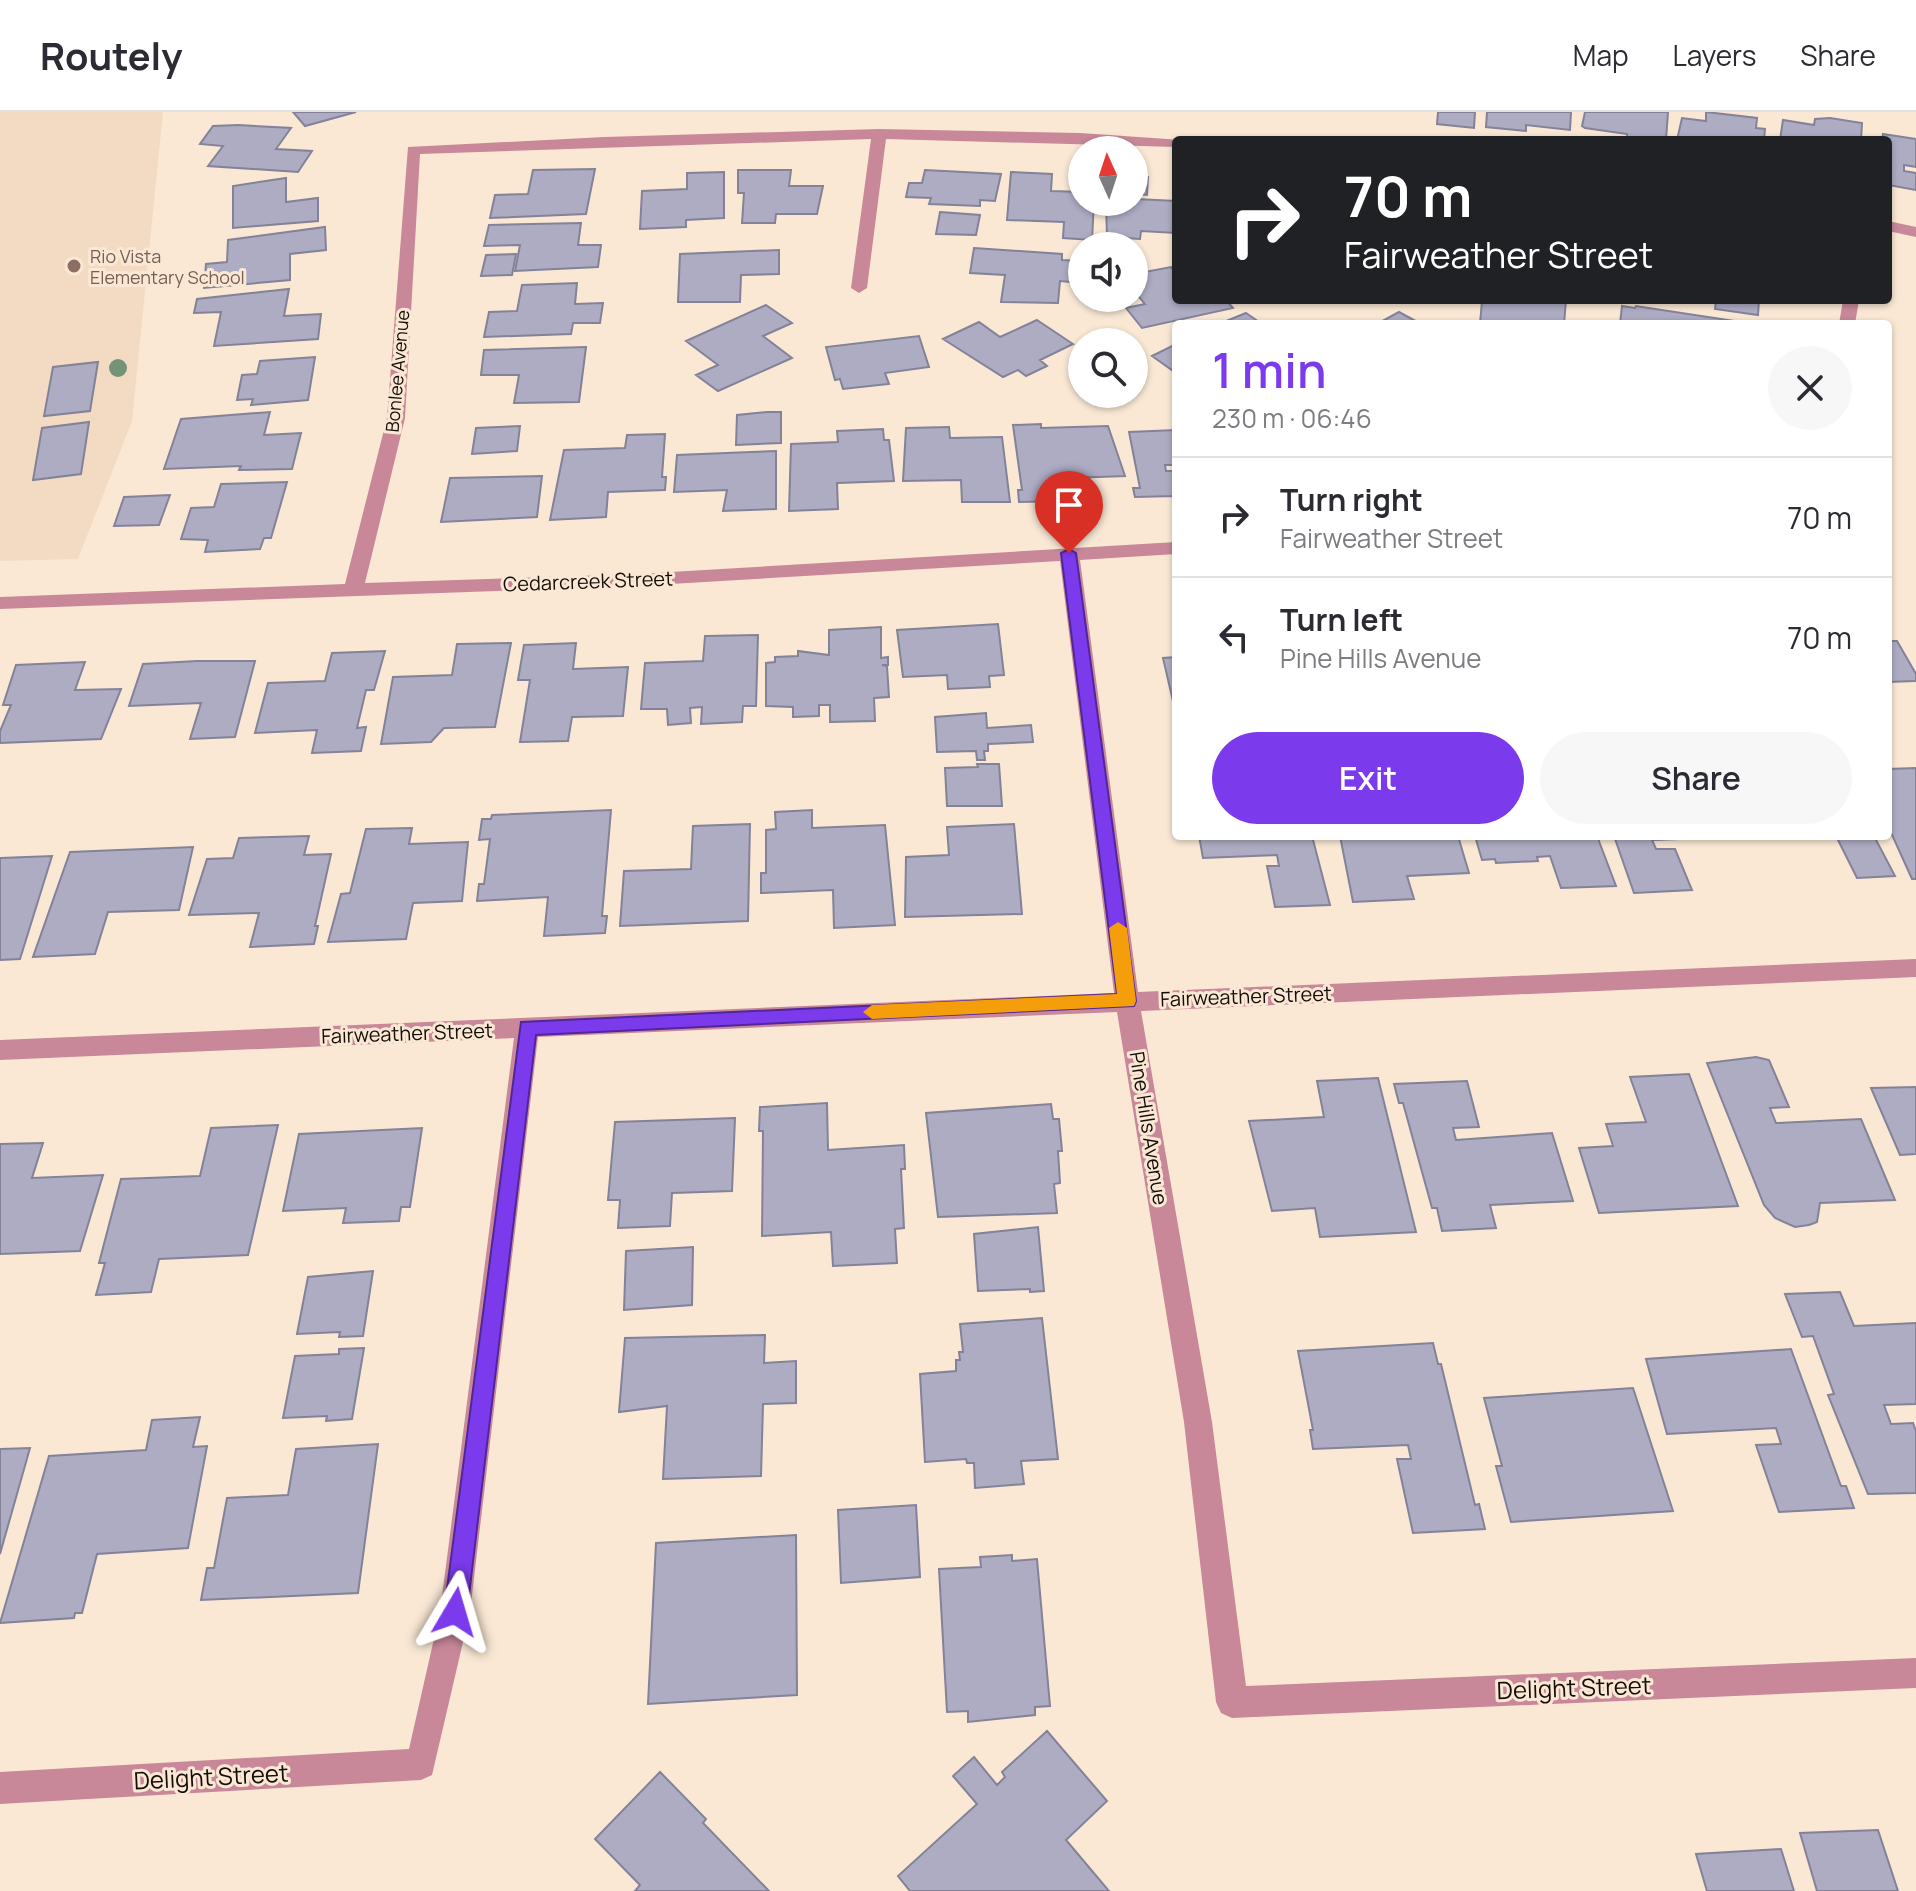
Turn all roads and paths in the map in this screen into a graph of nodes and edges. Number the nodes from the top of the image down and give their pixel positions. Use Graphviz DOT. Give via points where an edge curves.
graph roads {
  1 [pos="879,134"];
  2 [pos="1172,142"];
  3 [pos="1892,227"];
  4 [pos="1916,232"];
  5 [pos="859,288"];
  6 [pos="1172,548"];
  7 [pos="1069,553"];
  8 [pos="354,588"];
  9 [pos="0,603"];
  10 [pos="1916,968"];
  11 [pos="1127,1001"];
  12 [pos="527,1028"];
  13 [pos="0,1050"];
  14 [pos="1916,1673"];
  15 [pos="1232,1702"];
  16 [pos="0,1788"];
  1 -- 2 [label="street"];
  1 -- 5 [label="street"];
  1 -- 8 [label="street, Bonlee Avenue" via="693,136 413,150 396,418"];
  3 -- 4 [label="street"];
  6 -- 7 [label="street, Cedarcreek Street"];
  7 -- 8 [label="street, Cedarcreek Street" via="637,580"];
  7 -- 11 [label="street, Pine Hills Avenue"];
  8 -- 9 [label="street, Cedarcreek Street"];
  10 -- 11 [label="street, Fairweather Street"];
  11 -- 12 [label="street, Fairweather Street"];
  11 -- 15 [label="street, Pine Hills Avenue" via="1198,1422"];
  12 -- 13 [label="street, Fairweather Street"];
  12 -- 16 [label="street, Delight Street" via="455,1612 421,1764"];
  14 -- 15 [label="street, Delight Street"];
}
